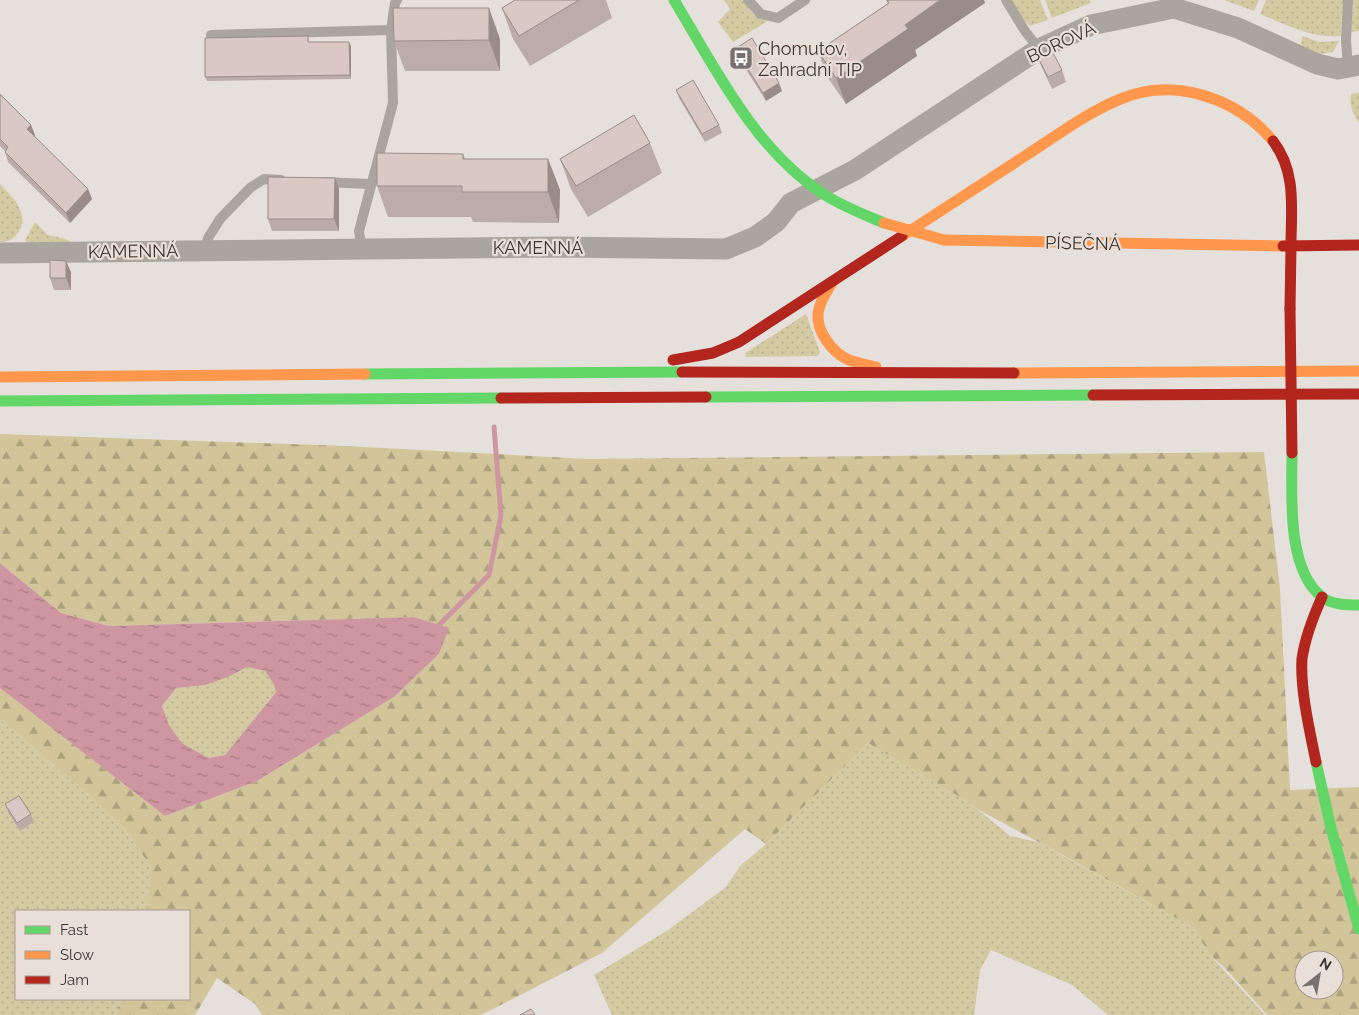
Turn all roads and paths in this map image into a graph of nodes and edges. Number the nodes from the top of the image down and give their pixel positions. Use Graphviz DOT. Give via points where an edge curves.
graph roads {
  1 [pos="397,0"];
  2 [pos="674,0"];
  3 [pos="748,0"];
  4 [pos="805,0"];
  5 [pos="1006,0"];
  6 [pos="1348,0"];
  7 [pos="391,30"];
  8 [pos="211,35"];
  9 [pos="1039,49"];
  10 [pos="1353,66"];
  11 [pos="293,181"];
  12 [pos="312,181"];
  13 [pos="371,184"];
  14 [pos="817,190"];
  15 [pos="1359,245"];
  16 [pos="1291,246"];
  17 [pos="205,250"];
  18 [pos="362,250"];
  19 [pos="0,253"];
  20 [pos="833,281"];
  21 [pos="1359,371"];
  22 [pos="610,372"];
  23 [pos="907,374"];
  24 [pos="0,377"];
  25 [pos="1359,394"];
  26 [pos="0,401"];
  27 [pos="1322,597"];
  28 [pos="1359,605"];
  29 [pos="1359,929"];
  1 -- 7 [label="lane"];
  2 -- 14 [label="main road" via="757,132 784,162"];
  3 -- 4 [label="lane" via="761,14 778,18"];
  5 -- 9 [label="lane"];
  6 -- 10 [label="lane" via="1346,40"];
  7 -- 8 [label="lane"];
  7 -- 13 [label="lane" via="393,103"];
  9 -- 10 [label="street, BOROVÁ" via="1091,25 1174,8 1238,28 1317,64 1338,69"];
  9 -- 14 [label="street, BOROVÁ" via="855,170"];
  11 -- 17 [label="lane" via="264,180 250,188 220,219 208,238"];
  12 -- 13 [label="lane"];
  13 -- 18 [label="lane" via="359,231"];
  14 -- 16 [label="main road, PÍSEČNÁ, bridge" via="884,223 944,240"];
  14 -- 18 [label="street, KAMENNÁ" via="791,203 776,222 755,237 726,249"];
  15 -- 16 [label="main road, PÍSEČNÁ"];
  16 -- 20 [label="main road" via="1291,186 1288,169 1274,142 1251,119 1224,102 1192,92 1158,90 1127,96 1074,124"];
  16 -- 27 [label="main road, bridge" via="1294,532 1305,576"];
  17 -- 18 [label="street, KAMENNÁ"];
  17 -- 19 [label="street, KAMENNÁ"];
  20 -- 22 [label="main road" via="739,342 713,353"];
  20 -- 23 [label="main road" via="822,300 818,317 822,333 830,345 848,360"];
  21 -- 23 [label="main road"];
  22 -- 23 [label="main road"];
  22 -- 24 [label="main road"];
  25 -- 26 [label="main road"];
  27 -- 28 [label="main road" via="1339,604"];
  27 -- 29 [label="main road" via="1309,628 1302,670 1313,751 1333,841"];
}
